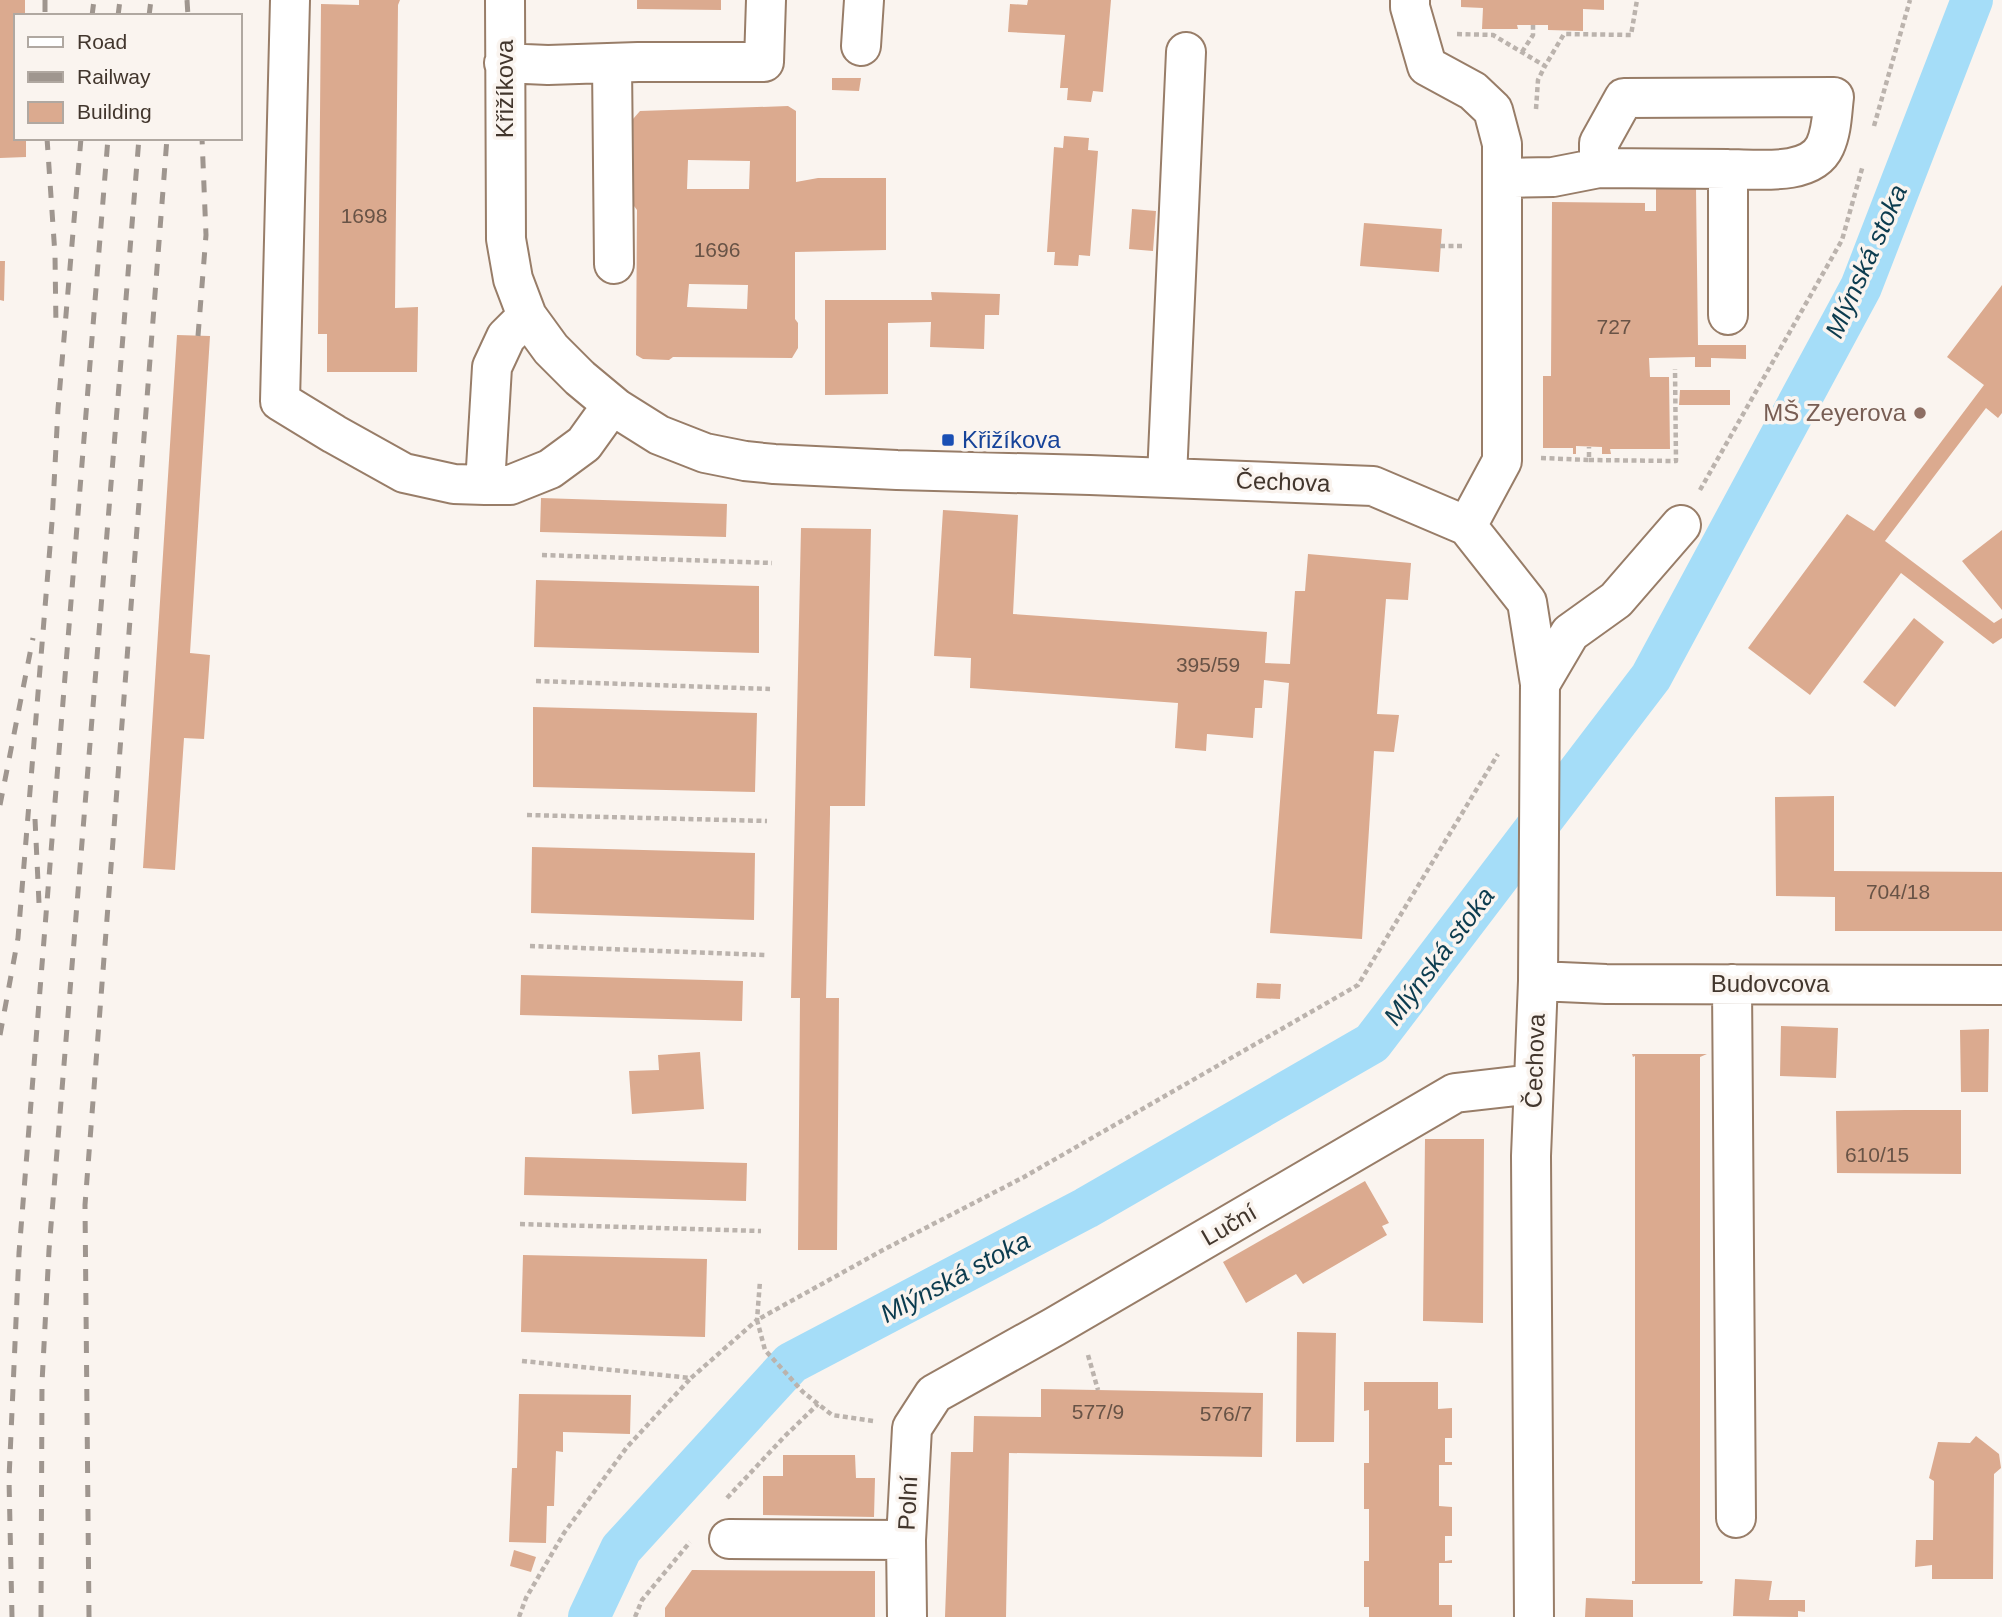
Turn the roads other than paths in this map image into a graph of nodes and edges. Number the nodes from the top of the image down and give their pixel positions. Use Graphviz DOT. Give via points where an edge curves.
graph roads {
  1 [pos="290,0"];
  2 [pos="505,0"];
  3 [pos="766,0"];
  4 [pos="864,0"];
  5 [pos="1414,17"];
  6 [pos="861,46"];
  7 [pos="1186,52"];
  8 [pos="504,63"];
  9 [pos="612,63"];
  10 [pos="1599,168"];
  11 [pos="1728,169"];
  12 [pos="1503,178"];
  13 [pos="614,264"];
  14 [pos="1728,315"];
  15 [pos="527,316"];
  16 [pos="612,405"];
  17 [pos="1090,475"];
  18 [pos="1167,477"];
  19 [pos="485,485"];
  20 [pos="1681,525"];
  21 [pos="1468,526"];
  22 [pos="1540,684"];
  23 [pos="1538,981"];
  24 [pos="1732,985"];
  25 [pos="2002,985"];
  26 [pos="1533,1084"];
  27 [pos="934,1394"];
  28 [pos="1737,1518"];
  29 [pos="711,1539"];
  30 [pos="906,1540"];
  31 [pos="906,1617"];
  32 [pos="1534,1617"];
  1 -- 19 [label="street" via="280,401 404,472 454,484"];
  2 -- 8 [label="street, Křižíkova"];
  3 -- 9 [label="street" via="764,62"];
  4 -- 6 [label="street"];
  5 -- 12 [label="street" via="1427,66 1473,91 1493,110 1502,144"];
  7 -- 18 [label="street"];
  8 -- 9 [label="street"];
  8 -- 15 [label="street, Křižíkova" via="506,239 513,279"];
  9 -- 13 [label="street"];
  10 -- 11 [label="street"];
  10 -- 11 [label="street" via="1599,143 1624,98 1834,97 1831,126 1818,158 1792,169"];
  10 -- 12 [label="street" via="1553,177"];
  11 -- 14 [label="street"];
  12 -- 21 [label="street" via="1502,461"];
  15 -- 16 [label="street, Křižíkova" via="551,349"];
  15 -- 19 [label="street" via="506,337 492,367"];
  16 -- 17 [label="street, Křižíkova" via="659,435 705,453 746,461"];
  16 -- 19 [label="street" via="584,444 550,469 510,485"];
  17 -- 18 [label="street, Čechova"];
  18 -- 21 [label="street, Čechova" via="1373,486"];
  20 -- 22 [label="street" via="1616,600 1570,633"];
  21 -- 22 [label="street, Čechova" via="1527,601"];
  22 -- 23 [label="street, Čechova"];
  23 -- 24 [label="street, Budovcova"];
  23 -- 26 [label="street, Čechova"];
  24 -- 25 [label="street, Budovcova"];
  24 -- 28 [label="street"];
  26 -- 27 [label="street, Luční" via="1455,1093"];
  26 -- 32 [label="street, Čechova"];
  27 -- 30 [label="street, Polní" via="912,1428"];
  29 -- 30 [label="street"];
  30 -- 31 [label="street, Polní"];
}
